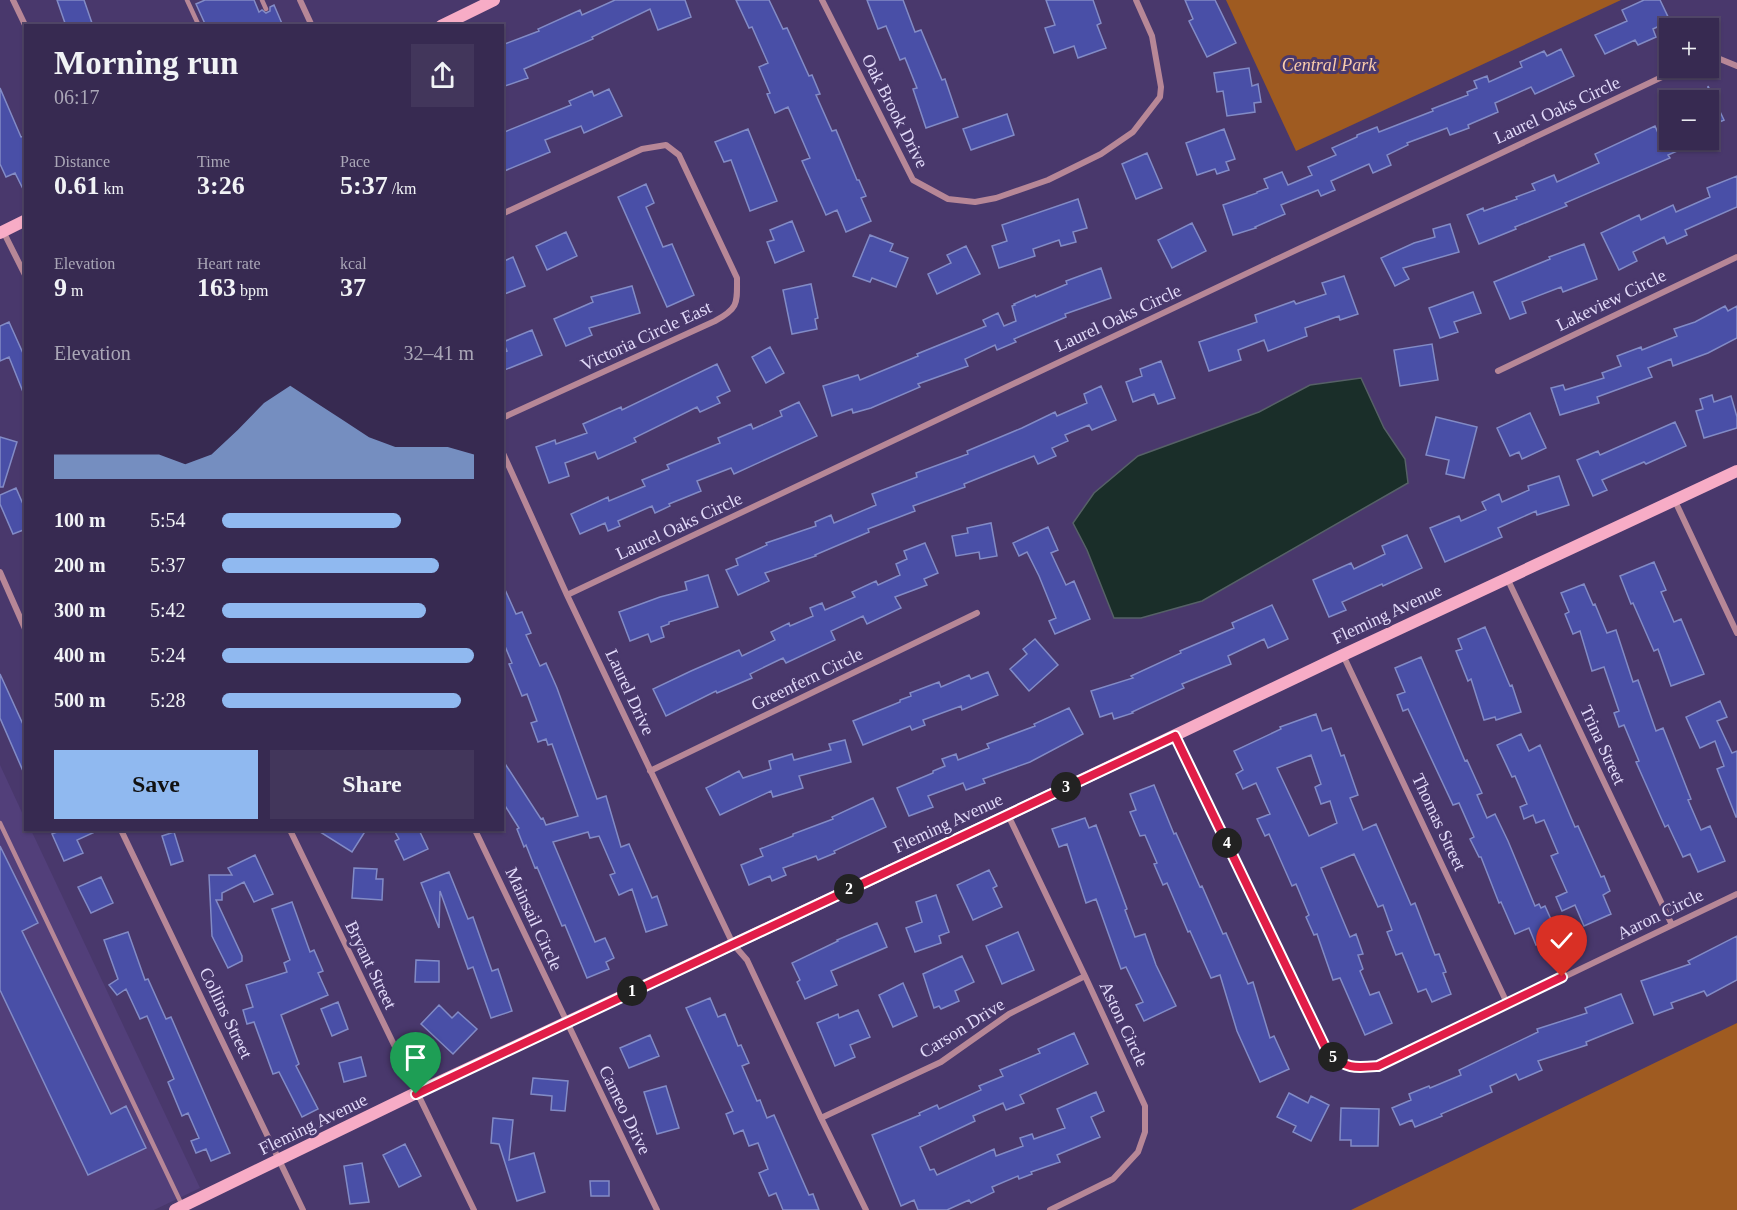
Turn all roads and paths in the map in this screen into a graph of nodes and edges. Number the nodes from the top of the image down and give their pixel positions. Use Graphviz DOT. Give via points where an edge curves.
graph roads {
  1 [pos="13,0"];
  2 [pos="187,0"];
  3 [pos="262,0"];
  4 [pos="300,0"];
  5 [pos="494,0"];
  6 [pos="822,0"];
  7 [pos="1136,0"];
  8 [pos="266,9"];
  9 [pos="25,24"];
  10 [pos="198,24"];
  11 [pos="311,24"];
  12 [pos="445,24"];
  13 [pos="1719,59"];
  14 [pos="1737,66"];
  15 [pos="1660,78"];
  16 [pos="504,213"];
  17 [pos="24,221"];
  18 [pos="2,232"];
  19 [pos="1737,257"];
  20 [pos="24,273"];
  21 [pos="1498,371"];
  22 [pos="504,417"];
  23 [pos="504,455"];
  24 [pos="1737,471"];
  25 [pos="1675,501"];
  26 [pos="0,572"];
  27 [pos="1507,578"];
  28 [pos="567,595"];
  29 [pos="977,613"];
  30 [pos="24,626"];
  31 [pos="1737,633"];
  32 [pos="1343,655"];
  33 [pos="1175,736"];
  34 [pos="650,771"];
  35 [pos="1008,815"];
  36 [pos="0,823"];
  37 [pos="121,831"];
  38 [pos="290,831"];
  39 [pos="475,831"];
  40 [pos="1737,894"];
  41 [pos="1672,925"];
  42 [pos="733,944"];
  43 [pos="1085,976"];
  44 [pos="1507,1003"];
  45 [pos="566,1022"];
  46 [pos="416,1094"];
  47 [pos="821,1118"];
  48 [pos="280,1160"];
  49 [pos="179,1208"];
  50 [pos="303,1210"];
  51 [pos="474,1210"];
  52 [pos="657,1210"];
  53 [pos="866,1210"];
  54 [pos="1050,1210"];
  1 -- 9 [label="street"];
  2 -- 10 [label="lane"];
  3 -- 8 [label="lane"];
  4 -- 11 [label="street"];
  5 -- 12 [label="street"];
  6 -- 7 [label="street, Oak Brook Drive" via="913,180 948,199 975,202 1048,180 1101,154 1133,132 1160,97 1161,87 1152,36"];
  13 -- 14 [label="street"];
  15 -- 28 [label="street, Laurel Oaks Circle"];
  16 -- 22 [label="street, Victoria Circle East" via="642,149 666,145 679,155 737,278 737,300 731,313"];
  17 -- 18 [label="street"];
  18 -- 20 [label="street"];
  19 -- 21 [label="street, Lakeview Circle"];
  23 -- 28 [label="street, Laurel Drive"];
  24 -- 25 [label="street, Fleming Avenue"];
  25 -- 27 [label="street, Fleming Avenue"];
  25 -- 31 [label="street"];
  26 -- 30 [label="street"];
  27 -- 32 [label="street, Fleming Avenue"];
  27 -- 41 [label="street, Trina Street"];
  28 -- 34 [label="street, Laurel Drive"];
  29 -- 34 [label="street, Greenfern Circle"];
  32 -- 33 [label="street, Fleming Avenue"];
  32 -- 44 [label="street, Thomas Street"];
  33 -- 35 [label="street, Fleming Avenue"];
  33 -- 44 [label="street, Aaron Circle" via="1328,1053 1342,1065 1378,1066"];
  34 -- 42 [label="street, Laurel Drive"];
  35 -- 42 [label="street, Fleming Avenue"];
  35 -- 43 [label="street, Aston Circle"];
  36 -- 49 [label="lane"];
  37 -- 48 [label="street, Collins Street"];
  38 -- 46 [label="street, Bryant Street"];
  39 -- 45 [label="street, Mainsail Circle"];
  40 -- 41 [label="street, Aaron Circle"];
  41 -- 44 [label="street, Aaron Circle"];
  42 -- 45 [label="street, Fleming Avenue"];
  42 -- 47 [label="street" via="747,960"];
  43 -- 47 [label="street, Carson Drive" via="1009,1014 940,1062"];
  43 -- 54 [label="street, Aston Circle" via="1145,1107 1145,1132 1138,1152 1113,1179"];
  45 -- 46 [label="street, Fleming Avenue"];
  45 -- 52 [label="street, Cameo Drive"];
  46 -- 48 [label="street, Fleming Avenue"];
  46 -- 51 [label="street, Bryant Street"];
  47 -- 53 [label="street"];
  48 -- 49 [label="street, Fleming Avenue"];
  48 -- 50 [label="street, Collins Street"];
}
